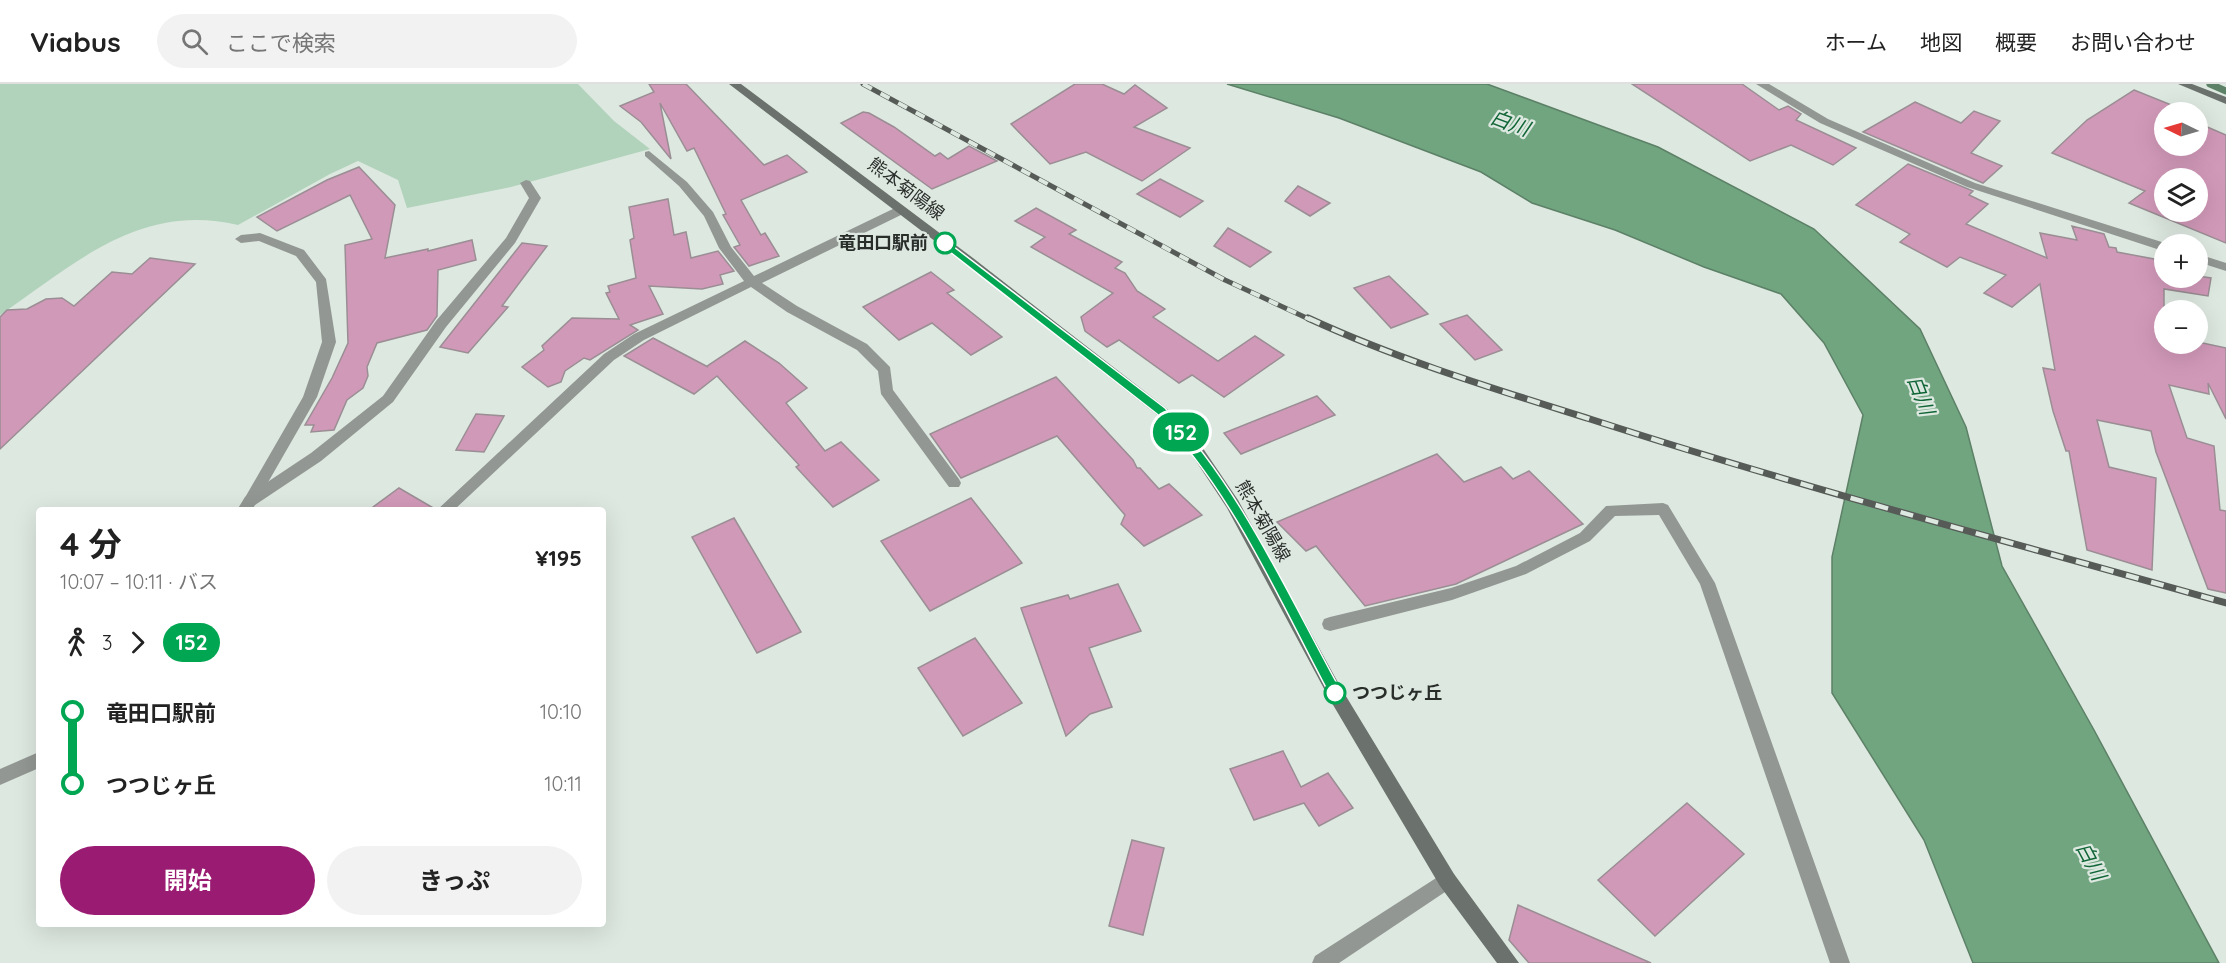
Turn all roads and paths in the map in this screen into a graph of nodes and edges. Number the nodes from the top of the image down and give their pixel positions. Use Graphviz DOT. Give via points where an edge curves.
graph roads {
  1 [pos="734,84"];
  2 [pos="1761,84"];
  3 [pos="2183,84"];
  4 [pos="2226,101"];
  5 [pos="649,154"];
  6 [pos="526,183"];
  7 [pos="901,210"];
  8 [pos="241,239"];
  9 [pos="2154,244"];
  10 [pos="2208,261"];
  11 [pos="2226,267"];
  12 [pos="752,282"];
  13 [pos="954,483"];
  14 [pos="247,506"];
  15 [pos="447,507"];
  16 [pos="1330,624"];
  17 [pos="36,761"];
  18 [pos="0,777"];
  19 [pos="1447,880"];
  20 [pos="1322,963"];
  21 [pos="1509,963"];
  22 [pos="1840,963"];
  1 -- 7 [label="main road, 熊本菊陽線"];
  2 -- 9 [label="street" via="1824,121 1971,185"];
  3 -- 4 [label="main road"];
  5 -- 12 [label="street" via="683,184 709,215 725,248"];
  6 -- 14 [label="street" via="535,198 511,240 441,324 388,399"];
  7 -- 12 [label="street"];
  7 -- 19 [label="main road, 熊本菊陽線" via="1161,411 1191,442 1233,504 1335,693"];
  8 -- 14 [label="street" via="260,237 300,253 322,282 329,342 310,397"];
  10 -- 11 [label="street"];
  12 -- 13 [label="street" via="792,309 862,346 885,370 886,391"];
  12 -- 15 [label="street" via="639,337 609,357"];
  16 -- 22 [label="street" via="1452,594 1521,570 1585,537 1611,510 1663,509 1707,583"];
  17 -- 18 [label="street"];
  19 -- 20 [label="street"];
  19 -- 21 [label="main road, 熊本菊陽線"];
}
